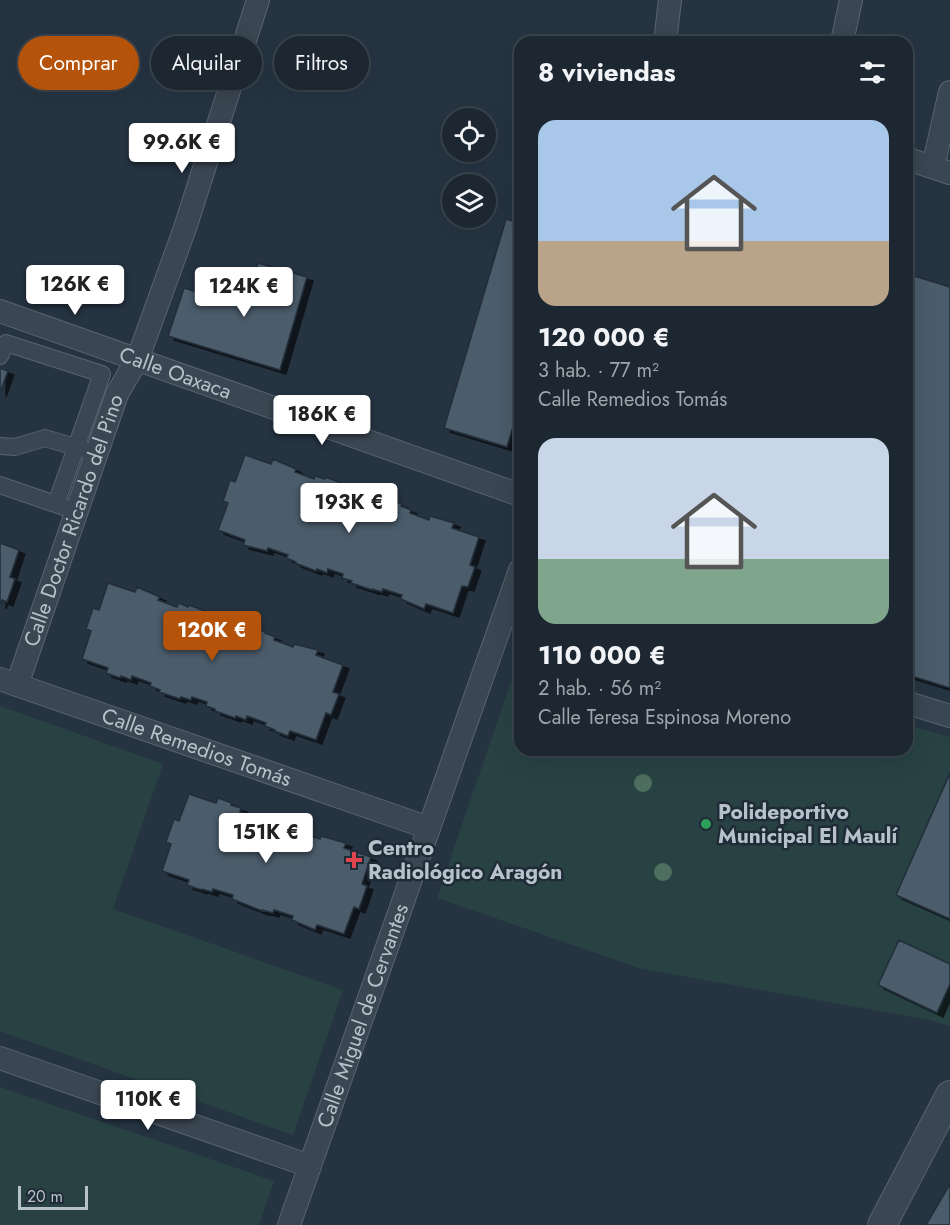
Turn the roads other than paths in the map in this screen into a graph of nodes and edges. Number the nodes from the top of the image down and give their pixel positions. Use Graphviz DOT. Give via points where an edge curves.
graph roads {
  1 [pos="258,0"];
  2 [pos="670,0"];
  3 [pos="851,0"];
  4 [pos="666,36"];
  5 [pos="843,36"];
  6 [pos="950,92"];
  7 [pos="913,161"];
  8 [pos="942,170"];
  9 [pos="0,311"];
  10 [pos="0,356"];
  11 [pos="138,358"];
  12 [pos="0,446"];
  13 [pos="80,449"];
  14 [pos="0,485"];
  15 [pos="514,493"];
  16 [pos="514,587"];
  17 [pos="8,682"];
  18 [pos="913,705"];
  19 [pos="950,716"];
  20 [pos="429,828"];
  21 [pos="0,1058"];
  22 [pos="950,1095"];
  23 [pos="310,1166"];
  24 [pos="289,1225"];
  25 [pos="882,1225"];
  1 -- 11 [label="street, Calle Doctor Ricardo del Pino" via="185,228"];
  2 -- 4 [label="street"];
  3 -- 5 [label="street"];
  6 -- 8 [label="street"];
  7 -- 8 [label="street"];
  9 -- 11 [label="street, Calle Oaxaca"];
  10 -- 13 [label="street" via="6,343 102,374"];
  11 -- 15 [label="street, Calle Oaxaca"];
  11 -- 17 [label="street, Calle Doctor Ricardo del Pino" via="117,394"];
  12 -- 13 [label="street" via="15,447 45,438"];
  13 -- 14 [label="street" via="60,506"];
  16 -- 20 [label="street, Calle Miguel de Cervantes"];
  17 -- 20 [label="street, Calle Remedios Tomás"];
  18 -- 19 [label="street"];
  20 -- 23 [label="street, Calle Miguel de Cervantes"];
  21 -- 23 [label="street"];
  22 -- 25 [label="street"];
  23 -- 24 [label="street, Calle Miguel de Cervantes"];
}
